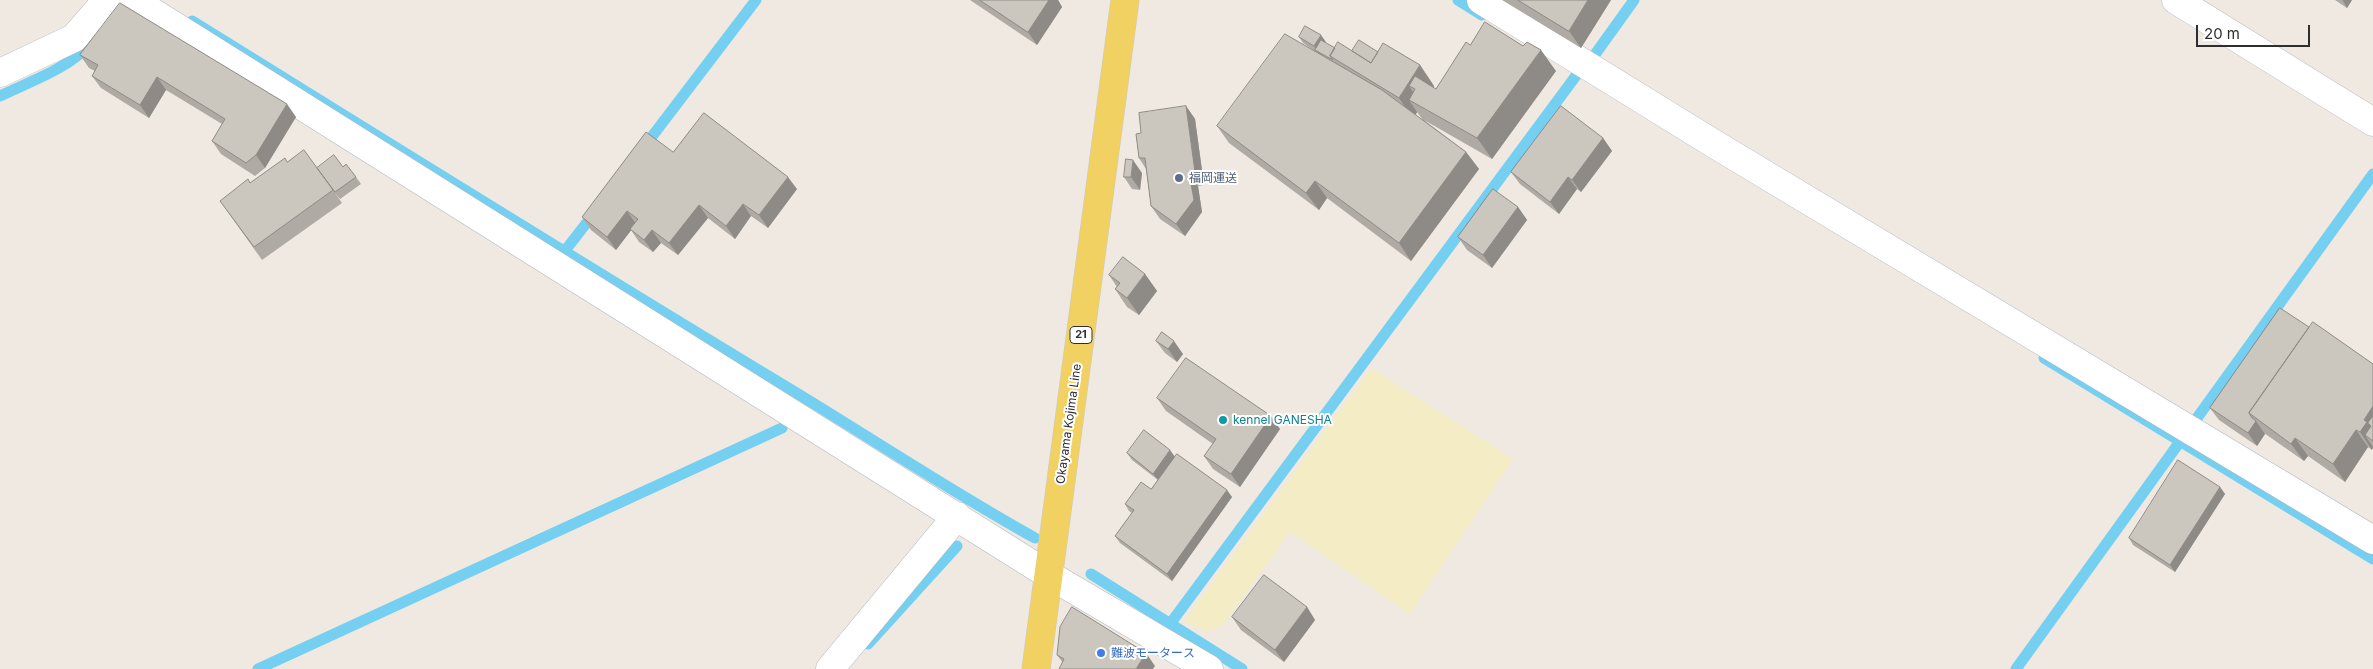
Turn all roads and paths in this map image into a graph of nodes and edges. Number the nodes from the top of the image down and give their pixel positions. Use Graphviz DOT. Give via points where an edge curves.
graph roads {
  1 [pos="106,0"];
  2 [pos="133,0"];
  3 [pos="1125,0"];
  4 [pos="1481,0"];
  5 [pos="2176,0"];
  6 [pos="0,73"];
  7 [pos="2373,122"];
  8 [pos="957,516"];
  9 [pos="2373,540"];
  10 [pos="1049,575"];
  11 [pos="830,669"];
  12 [pos="1036,669"];
  13 [pos="1209,669"];
  1 -- 6 [label="street" via="74,38"];
  2 -- 8 [label="street"];
  3 -- 10 [label="main road, Okayama Kojima Line / 21"];
  4 -- 9 [label="street"];
  5 -- 7 [label="street"];
  8 -- 10 [label="street"];
  8 -- 11 [label="street"];
  10 -- 12 [label="main road, Okayama Kojima Line / 21"];
  10 -- 13 [label="street"];
}
